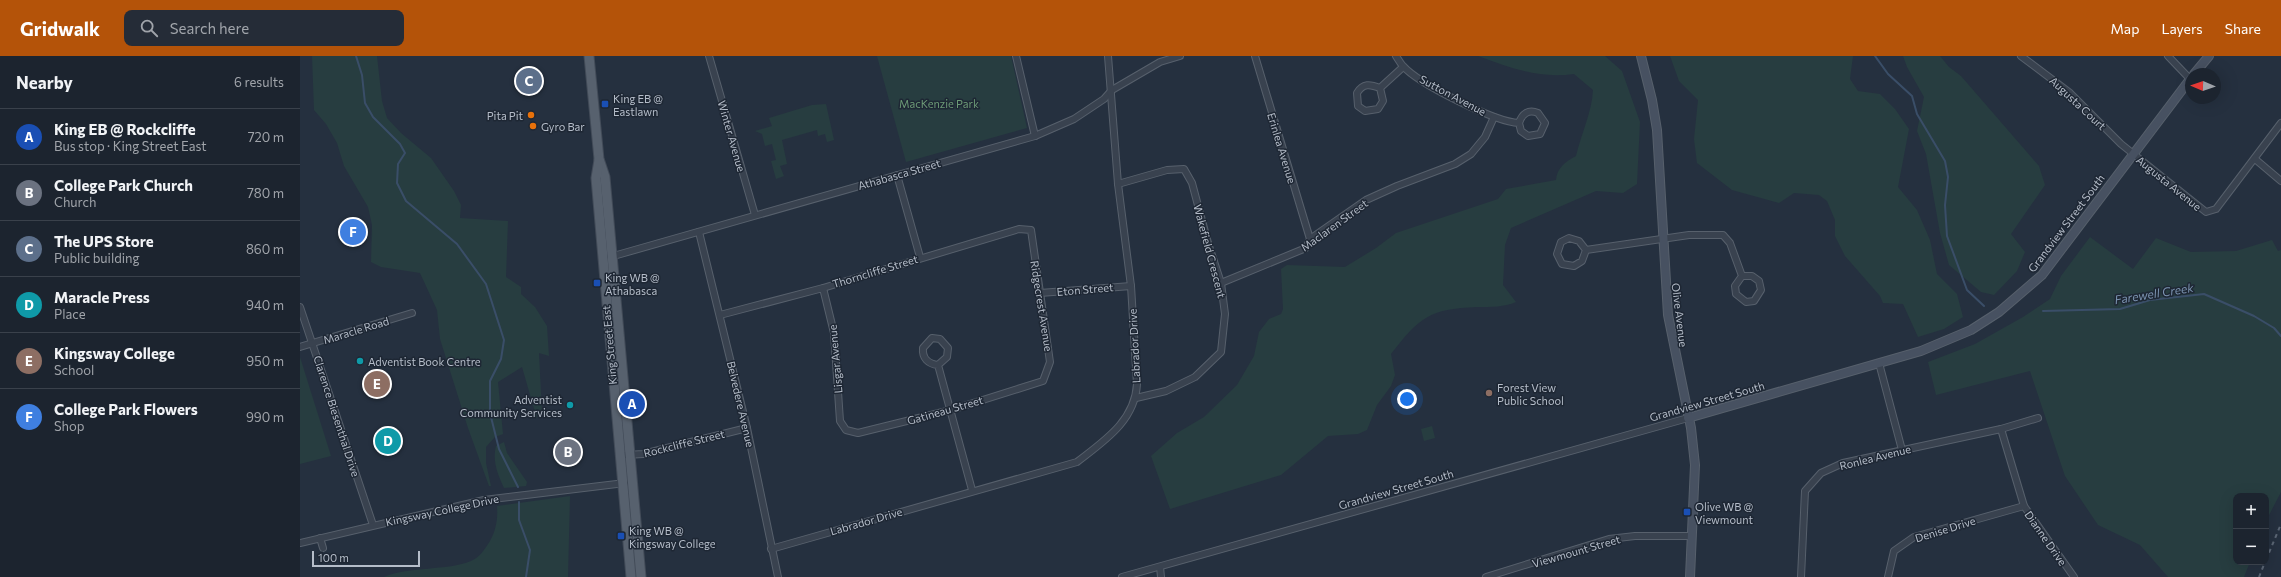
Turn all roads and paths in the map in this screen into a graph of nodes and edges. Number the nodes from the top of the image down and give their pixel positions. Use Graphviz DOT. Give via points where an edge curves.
graph roads {
  1 [pos="588,56"];
  2 [pos="709,56"];
  3 [pos="1016,56"];
  4 [pos="1108,56"];
  5 [pos="1180,56"];
  6 [pos="1255,56"];
  7 [pos="1396,56"];
  8 [pos="1641,56"];
  9 [pos="2021,56"];
  10 [pos="2168,56"];
  11 [pos="2209,56"];
  12 [pos="1403,67"];
  13 [pos="2199,68"];
  14 [pos="2185,71"];
  15 [pos="2185,86"];
  16 [pos="1380,88"];
  17 [pos="1112,90"];
  18 [pos="1494,117"];
  19 [pos="2281,122"];
  20 [pos="1519,123"];
  21 [pos="1035,136"];
  22 [pos="2133,153"];
  23 [pos="599,159"];
  24 [pos="2255,159"];
  25 [pos="898,175"];
  26 [pos="2281,180"];
  27 [pos="1118,184"];
  28 [pos="755,215"];
  29 [pos="1031,230"];
  30 [pos="699,232"];
  31 [pos="1310,239"];
  32 [pos="1663,239"];
  33 [pos="1586,250"];
  34 [pos="612,257"];
  35 [pos="920,257"];
  36 [pos="603,259"];
  37 [pos="1742,276"];
  38 [pos="1221,284"];
  39 [pos="1131,286"];
  40 [pos="823,288"];
  41 [pos="1040,293"];
  42 [pos="300,307"];
  43 [pos="412,313"];
  44 [pos="720,315"];
  45 [pos="313,343"];
  46 [pos="300,347"];
  47 [pos="1879,363"];
  48 [pos="938,364"];
  49 [pos="1043,381"];
  50 [pos="1136,398"];
  51 [pos="951,410"];
  52 [pos="1688,418"];
  53 [pos="2038,418"];
  54 [pos="747,428"];
  55 [pos="2001,429"];
  56 [pos="846,430"];
  57 [pos="1902,450"];
  58 [pos="621,455"];
  59 [pos="631,455"];
  60 [pos="633,482"];
  61 [pos="623,483"];
  62 [pos="972,490"];
  63 [pos="2024,506"];
  64 [pos="373,524"];
  65 [pos="1692,536"];
  66 [pos="320,538"];
  67 [pos="300,543"];
  68 [pos="323,548"];
  69 [pos="771,549"];
  70 [pos="1160,567"];
  71 [pos="630,577"];
  72 [pos="641,577"];
  73 [pos="778,577"];
  74 [pos="1122,577"];
  75 [pos="1161,577"];
  76 [pos="1486,577"];
  77 [pos="1690,577"];
  78 [pos="1801,577"];
  79 [pos="1888,577"];
  80 [pos="2074,577"];
  1 -- 23 [label="main road, King Street East"];
  2 -- 28 [label="street, Winter Avenue"];
  3 -- 21 [label="street"];
  4 -- 17 [label="street, Labrador Drive"];
  5 -- 17 [label="street, Athabasca Street" via="1160,62"];
  6 -- 31 [label="street, Erinlea Avenue"];
  7 -- 12 [label="street, Sutton Avenue"];
  8 -- 32 [label="street, Olive Avenue" via="1657,130"];
  9 -- 22 [label="street, Augusta Court" via="2070,93"];
  10 -- 14 [label="street"];
  11 -- 13 [label="street, Grandview Street South"];
  12 -- 16 [label="street"];
  12 -- 18 [label="street, Sutton Avenue" via="1430,86"];
  15 -- 22 [label="street, Grandview Street South"];
  16 -- 16 [label="street" via="1371,84 1363,86 1357,93 1358,106 1365,111 1378,108 1383,101"];
  17 -- 21 [label="street, Athabasca Street" via="1104,99 1074,118"];
  17 -- 27 [label="street, Labrador Drive"];
  18 -- 20 [label="street, Sutton Avenue"];
  18 -- 31 [label="street, Maclaren Street" via="1485,137 1471,154 1449,167 1366,200"];
  19 -- 24 [label="street"];
  20 -- 20 [label="street" via="1524,134 1532,137 1543,131 1545,123 1538,113 1530,111 1523,115"];
  21 -- 25 [label="street, Athabasca Street"];
  22 -- 24 [label="street, Augusta Avenue" via="2206,212 2216,209"];
  22 -- 47 [label="street, Grandview Street South" via="2063,249 2023,293 1999,312 1965,333 1921,351"];
  23 -- 34 [label="main road, King Street East" via="605,177"];
  23 -- 36 [label="main road, King Street East" via="596,178"];
  24 -- 26 [label="street"];
  25 -- 28 [label="street, Athabasca Street"];
  25 -- 35 [label="street"];
  27 -- 38 [label="street, Wakefield Crescent" via="1167,170 1184,169 1192,183"];
  27 -- 39 [label="street, Labrador Drive"];
  28 -- 30 [label="street, Athabasca Street"];
  29 -- 35 [label="street, Thorncliffe Street" via="1019,229"];
  29 -- 41 [label="street, Ridgecrest Avenue"];
  30 -- 34 [label="street, Athabasca Street"];
  30 -- 44 [label="street, Belvedere Avenue"];
  31 -- 38 [label="street, Maclaren Street" via="1306,248"];
  32 -- 33 [label="street"];
  32 -- 37 [label="street" via="1689,235 1723,235 1730,243"];
  32 -- 52 [label="street, Olive Avenue" via="1668,315"];
  33 -- 33 [label="street" via="1582,261 1574,266 1562,264 1557,254 1560,245 1569,238 1579,241"];
  34 -- 36 [label="street, Athabasca Street"];
  34 -- 59 [label="main road, King Street East"];
  35 -- 40 [label="street, Thorncliffe Street"];
  36 -- 58 [label="main road, King Street East"];
  37 -- 37 [label="street" via="1735,286 1736,294 1742,301 1754,301 1762,290 1759,281 1752,276"];
  38 -- 50 [label="street, Wakefield Crescent" via="1225,314 1222,352 1195,377 1166,391"];
  39 -- 41 [label="street, Eton Street"];
  39 -- 50 [label="street, Labrador Drive"];
  40 -- 44 [label="street, Thorncliffe Street"];
  40 -- 56 [label="street, Lisgar Avenue" via="834,333 840,421"];
  41 -- 49 [label="street, Ridgecrest Avenue" via="1050,362"];
  42 -- 45 [label="street, Clarence Biesenthal Drive"];
  43 -- 45 [label="street, Maracle Road"];
  44 -- 54 [label="street, Belvedere Avenue"];
  45 -- 46 [label="street, Maracle Road"];
  45 -- 64 [label="street, Clarence Biesenthal Drive"];
  47 -- 52 [label="street, Grandview Street South"];
  47 -- 57 [label="street"];
  48 -- 48 [label="street" via="929,363 922,352 925,344 932,338 940,339 948,348 947,357"];
  48 -- 51 [label="street"];
  49 -- 51 [label="street, Gatineau Street"];
  50 -- 62 [label="street, Labrador Drive" via="1131,412 1114,431 1077,462"];
  51 -- 56 [label="street, Gatineau Street" via="858,433"];
  51 -- 62 [label="street"];
  52 -- 65 [label="street, Olive Avenue" via="1695,465"];
  52 -- 70 [label="street, Grandview Street South"];
  53 -- 55 [label="street, Ronlea Avenue"];
  54 -- 59 [label="street, Rockcliffe Street"];
  54 -- 69 [label="street, Belvedere Avenue"];
  55 -- 57 [label="street, Ronlea Avenue"];
  55 -- 63 [label="street, Dianne Drive"];
  57 -- 78 [label="street, Ronlea Avenue" via="1843,463 1821,473 1804,491"];
  58 -- 59 [label="street, Rockcliffe Street"];
  58 -- 61 [label="main road, King Street East"];
  59 -- 60 [label="main road, King Street East"];
  60 -- 61 [label="street, Kingsway College Drive"];
  60 -- 72 [label="main road, King Street East"];
  61 -- 64 [label="street, Kingsway College Drive" via="484,500"];
  61 -- 71 [label="main road, King Street East"];
  62 -- 69 [label="street, Labrador Drive"];
  63 -- 79 [label="street, Denise Drive" via="1914,537 1894,551"];
  63 -- 80 [label="street, Dianne Drive"];
  64 -- 66 [label="street, Kingsway College Drive"];
  65 -- 76 [label="street, Viewmount Street" via="1635,536 1608,539"];
  65 -- 77 [label="street, Olive Avenue"];
  66 -- 67 [label="street, Kingsway College Drive"];
  66 -- 68 [label="street"];
  69 -- 73 [label="street, Belvedere Avenue"];
  70 -- 74 [label="street, Grandview Street South"];
  70 -- 75 [label="street"];
}
